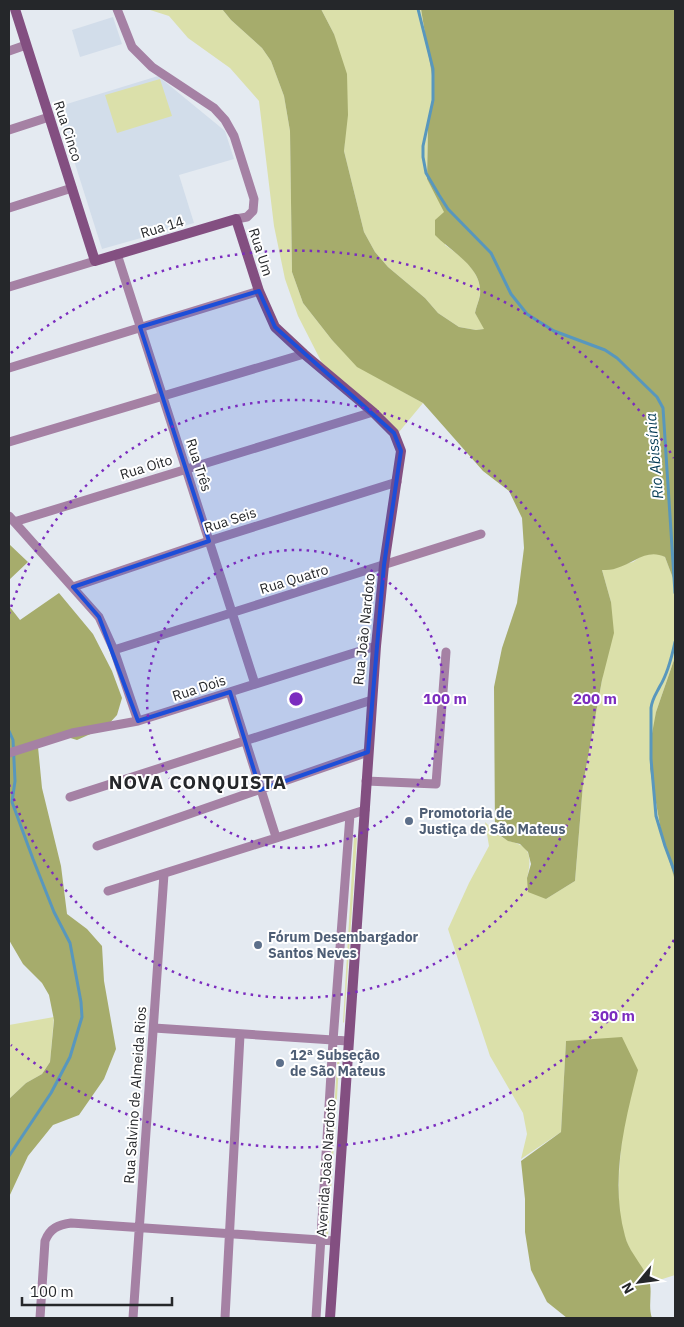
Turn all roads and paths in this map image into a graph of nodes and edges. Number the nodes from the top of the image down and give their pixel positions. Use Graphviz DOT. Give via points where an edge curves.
graph roads {
  1 [pos="14,9"];
  2 [pos="118,9"];
  3 [pos="26,45"];
  4 [pos="9,51"];
  5 [pos="49,117"];
  6 [pos="9,130"];
  7 [pos="72,188"];
  8 [pos="9,208"];
  9 [pos="236,219"];
  10 [pos="117,254"];
  11 [pos="95,261"];
  12 [pos="9,287"];
  13 [pos="259,291"];
  14 [pos="140,327"];
  15 [pos="304,354"];
  16 [pos="9,368"];
  17 [pos="162,396"];
  18 [pos="372,412"];
  19 [pos="9,442"];
  20 [pos="401,451"];
  21 [pos="186,469"];
  22 [pos="397,482"];
  23 [pos="12,519"];
  24 [pos="481,534"];
  25 [pos="209,541"];
  26 [pos="384,566"];
  27 [pos="73,587"];
  28 [pos="232,612"];
  29 [pos="376,646"];
  30 [pos="114,650"];
  31 [pos="446,652"];
  32 [pos="255,684"];
  33 [pos="230,692"];
  34 [pos="372,700"];
  35 [pos="138,721"];
  36 [pos="245,741"];
  37 [pos="368,752"];
  38 [pos="9,753"];
  39 [pos="366,781"];
  40 [pos="260,790"];
  41 [pos="70,797"];
  42 [pos="365,810"];
  43 [pos="350,815"];
  44 [pos="276,837"];
  45 [pos="97,846"];
  46 [pos="164,874"];
  47 [pos="108,891"];
  48 [pos="154,1028"];
  49 [pos="240,1035"];
  50 [pos="333,1041"];
  51 [pos="348,1041"];
  52 [pos="138,1228"];
  53 [pos="230,1233"];
  54 [pos="320,1240"];
  55 [pos="335,1241"];
  56 [pos="40,1318"];
  57 [pos="133,1318"];
  58 [pos="225,1318"];
  59 [pos="316,1318"];
  60 [pos="330,1318"];
  1 -- 3 [label="street, Rua Cinco"];
  2 -- 9 [label="street, Rua Um" via="132,46 152,67 214,108 234,136 254,199 253,211"];
  3 -- 4 [label="street"];
  3 -- 5 [label="street, Rua Cinco"];
  5 -- 6 [label="street"];
  5 -- 7 [label="street, Rua Cinco"];
  7 -- 8 [label="street"];
  7 -- 11 [label="street, Rua Cinco"];
  9 -- 10 [label="street, Rua 14"];
  9 -- 13 [label="street, Rua Um"];
  10 -- 11 [label="street, Rua 14"];
  10 -- 14 [label="street, Rua Três"];
  11 -- 12 [label="street"];
  13 -- 14 [label="street"];
  13 -- 15 [label="street, Rua Um" via="276,327"];
  14 -- 16 [label="street"];
  14 -- 17 [label="street, Rua Três"];
  15 -- 17 [label="street"];
  15 -- 18 [label="street, Rua Um"];
  17 -- 19 [label="street"];
  17 -- 21 [label="street, Rua Três"];
  18 -- 20 [label="street, Rua Um" via="394,433"];
  18 -- 21 [label="street, Rua Oito"];
  20 -- 22 [label="street, Rua João Nardoto"];
  21 -- 23 [label="street, Rua Oito"];
  21 -- 25 [label="street, Rua Três"];
  22 -- 25 [label="street, Rua Seis"];
  22 -- 26 [label="street, Rua João Nardoto"];
  23 -- 27 [label="street"];
  24 -- 26 [label="street, Rua Quatro"];
  25 -- 27 [label="street, Rua Seis"];
  25 -- 28 [label="street, Rua Três"];
  26 -- 28 [label="street, Rua Quatro"];
  26 -- 29 [label="street, Rua João Nardoto"];
  27 -- 30 [label="street" via="99,617"];
  28 -- 30 [label="street, Rua Quatro"];
  28 -- 32 [label="street, Rua Três"];
  29 -- 32 [label="street, Rua Dois"];
  29 -- 34 [label="street, Rua João Nardoto"];
  30 -- 35 [label="street"];
  31 -- 39 [label="street" via="436,784"];
  32 -- 33 [label="street, Rua Dois"];
  33 -- 35 [label="street, Rua Dois"];
  33 -- 36 [label="street"];
  34 -- 36 [label="street"];
  34 -- 37 [label="street, Rua João Nardoto"];
  35 -- 38 [label="street, Rua Dois" via="72,733"];
  36 -- 40 [label="street"];
  36 -- 41 [label="street"];
  37 -- 39 [label="street, Rua João Nardoto"];
  37 -- 40 [label="street"];
  39 -- 42 [label="street, Rua João Nardoto"];
  40 -- 44 [label="street"];
  40 -- 45 [label="street"];
  42 -- 43 [label="street"];
  42 -- 51 [label="street, Avenida João Nardoto"];
  43 -- 44 [label="street"];
  43 -- 50 [label="street, Avenida João Nardoto"];
  44 -- 46 [label="street"];
  46 -- 47 [label="street"];
  46 -- 48 [label="street, Rua Salvino de Almeida Rios"];
  48 -- 49 [label="street"];
  48 -- 52 [label="street, Rua Salvino de Almeida Rios"];
  49 -- 50 [label="street"];
  49 -- 53 [label="street"];
  50 -- 51 [label="street"];
  50 -- 54 [label="street, Avenida João Nardoto"];
  51 -- 55 [label="street, Avenida João Nardoto"];
  52 -- 53 [label="street"];
  52 -- 56 [label="street" via="72,1223 54,1227 45,1241"];
  52 -- 57 [label="street, Rua Salvino de Almeida Rios"];
  53 -- 54 [label="street"];
  53 -- 58 [label="street"];
  54 -- 55 [label="street"];
  54 -- 59 [label="street, Avenida João Nardoto"];
  55 -- 60 [label="street, Avenida João Nardoto"];
}
